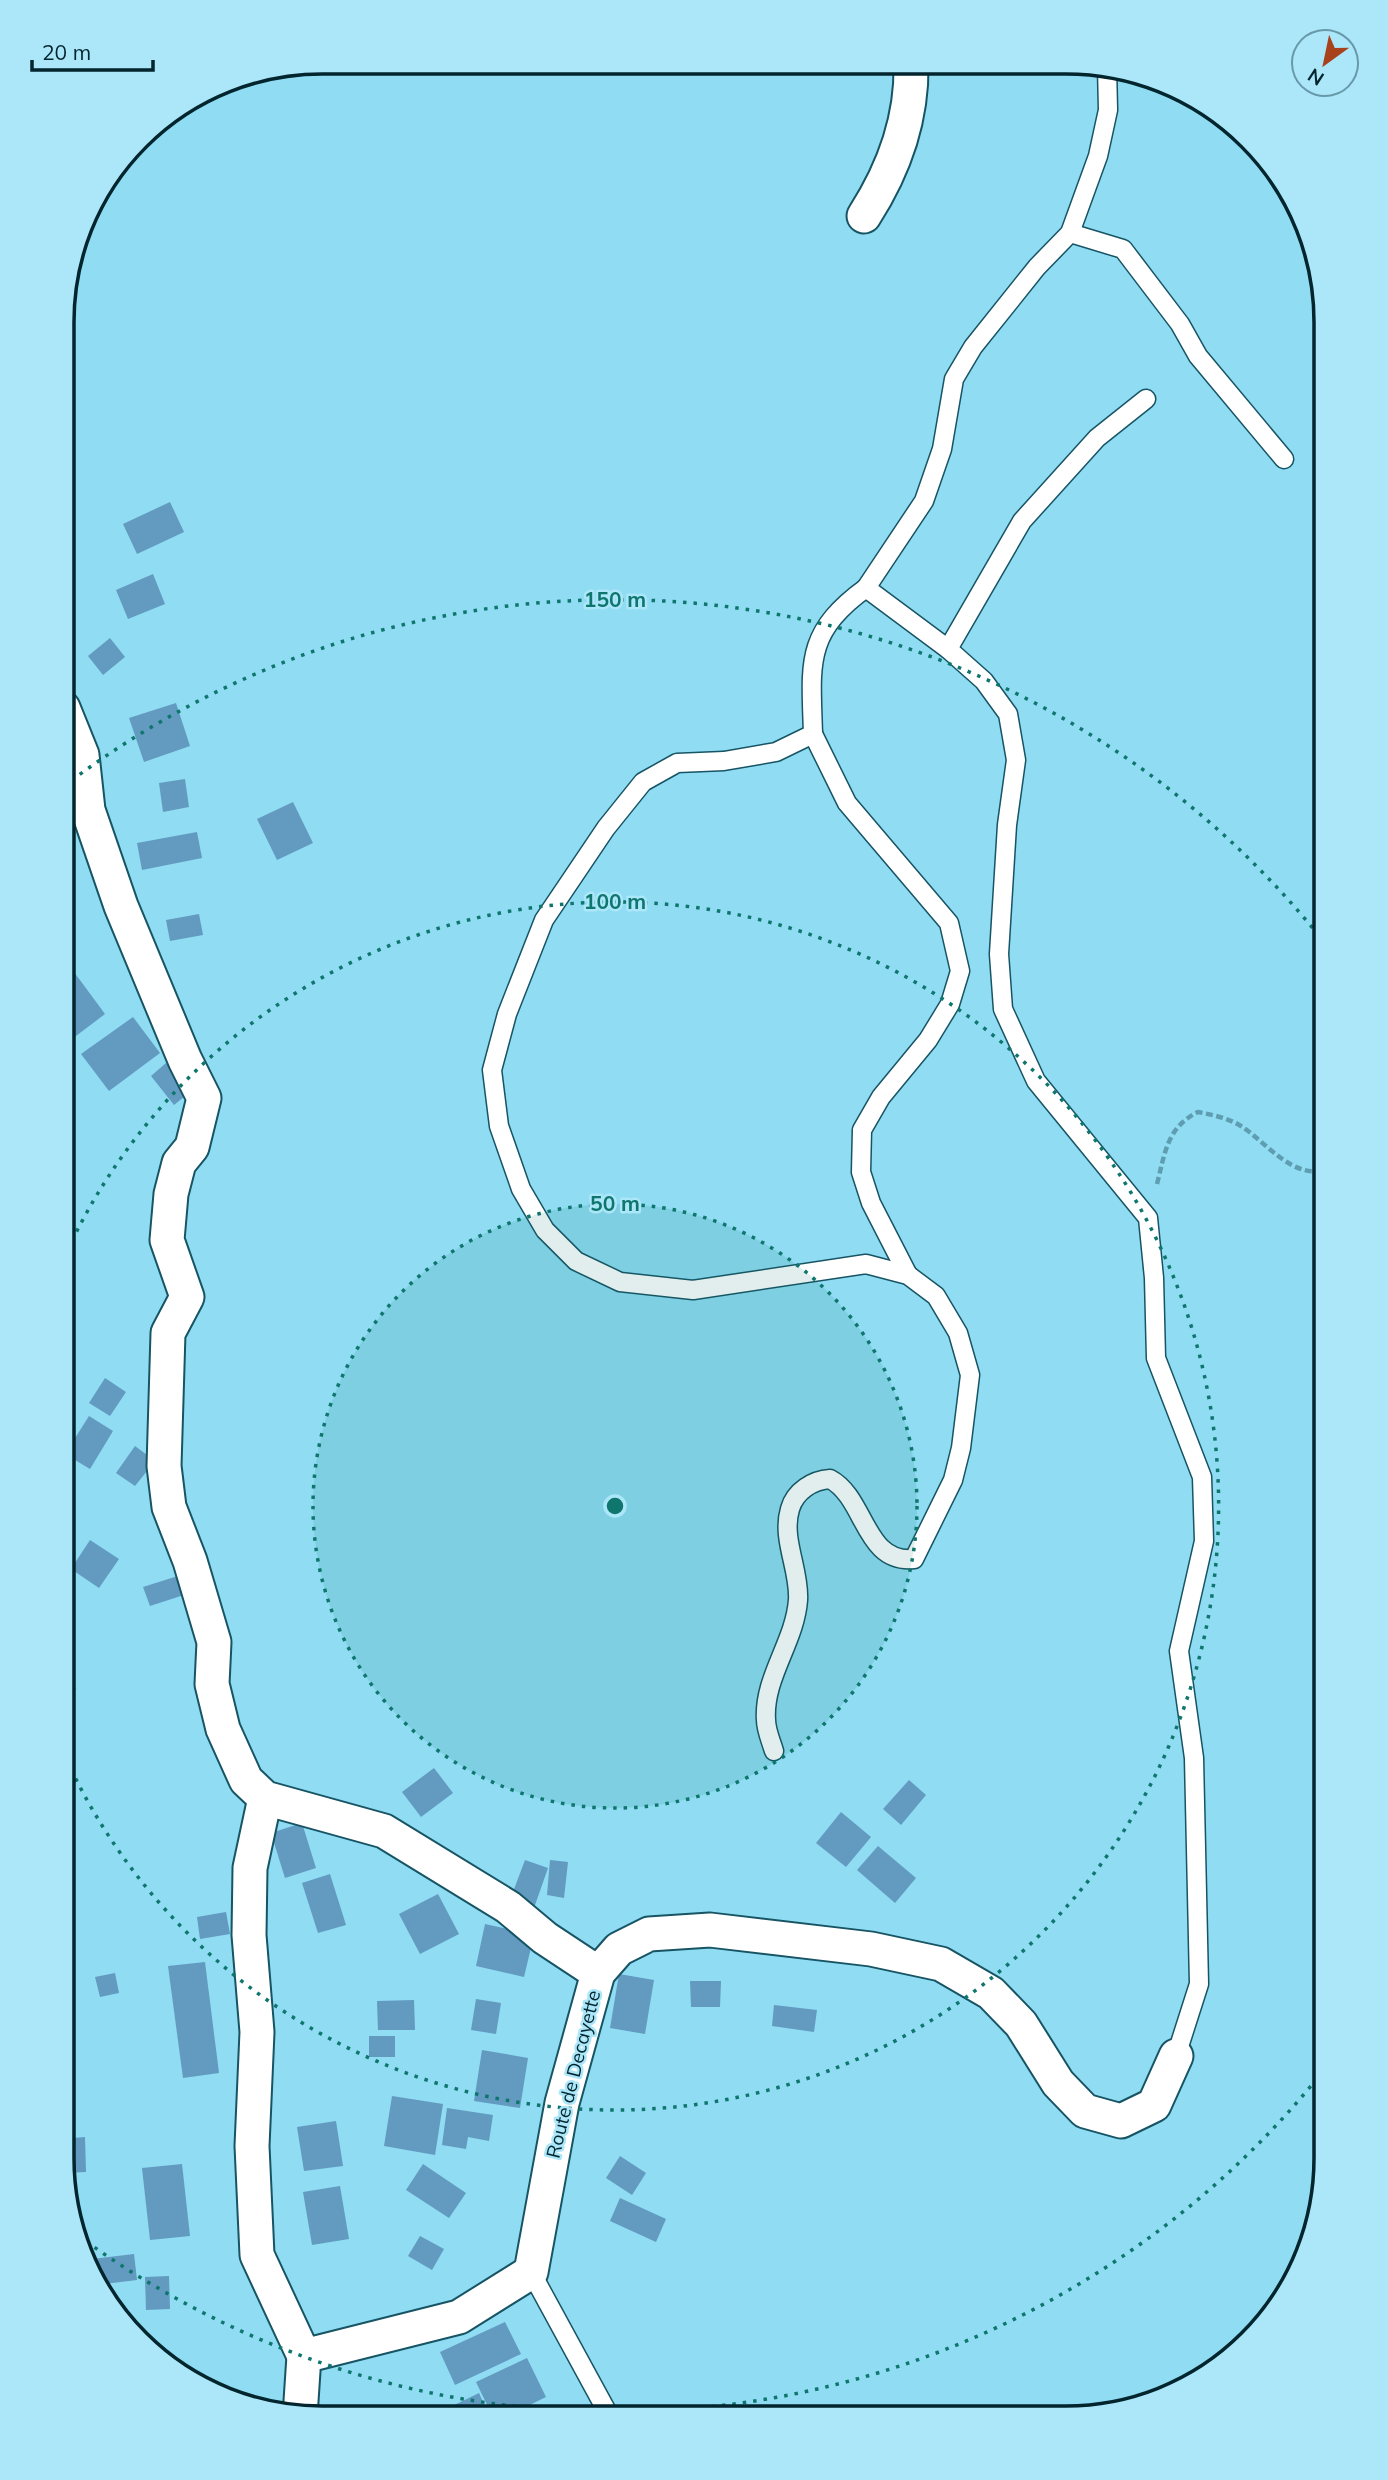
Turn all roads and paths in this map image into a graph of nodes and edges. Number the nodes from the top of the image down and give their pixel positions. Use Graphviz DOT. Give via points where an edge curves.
graph roads {
  1 [pos="911,74"];
  2 [pos="1107,77"];
  3 [pos="864,216"];
  4 [pos="1070,233"];
  5 [pos="1146,399"];
  6 [pos="1284,460"];
  7 [pos="866,588"];
  8 [pos="948,649"];
  9 [pos="813,734"];
  10 [pos="74,735"];
  11 [pos="75,812"];
  12 [pos="1314,1171"];
  13 [pos="1148,1218"];
  14 [pos="908,1275"];
  15 [pos="774,1751"];
  16 [pos="265,1798"];
  17 [pos="598,1973"];
  18 [pos="1176,2056"];
  19 [pos="531,2272"];
  20 [pos="304,2356"];
  21 [pos="301,2405"];
  22 [pos="604,2406"];
  1 -- 3 [label="street" via="897,156"];
  2 -- 4 [label="lane" via="1108,110 1098,156"];
  4 -- 6 [label="lane" via="1123,249 1180,324 1198,356"];
  4 -- 7 [label="lane" via="981,337 954,379 942,449 924,501"];
  5 -- 8 [label="lane" via="1097,438 1022,521"];
  7 -- 8 [label="lane"];
  7 -- 9 [label="lane" via="840,607 816,643"];
  8 -- 13 [label="lane" via="984,681 1009,713 1016,760 999,954 1003,1009 1036,1081"];
  9 -- 14 [label="lane" via="847,803 949,923 960,971 950,1004 928,1040 881,1097 862,1129 861,1172 871,1203"];
  9 -- 14 [label="lane" via="776,752 677,763 643,782 606,828 544,920 507,1014 492,1070 499,1126 521,1189 545,1230 576,1261 620,1282 692,1290 866,1264"];
  10 -- 11 [label="street" via="82,755"];
  11 -- 16 [label="street" via="204,1098 192,1147 179,1163 171,1194 167,1240 187,1297 168,1333 164,1466 169,1507 214,1642 212,1684 223,1729 246,1780"];
  12 -- 13 [label="path" via="1295,1168 1239,1125 1198,1112 1182,1120 1168,1141"];
  13 -- 18 [label="lane" via="1156,1358 1202,1477 1204,1541 1179,1651 1194,1758 1199,1984"];
  14 -- 15 [label="lane" via="936,1296 958,1333 971,1375 953,1480 914,1559 903,1560 877,1547 851,1496 830,1479 807,1486 794,1501 787,1529 798,1601 766,1700"];
  16 -- 17 [label="street" via="384,1830 508,1907"];
  16 -- 20 [label="street" via="250,1868 249,1935 257,2032 253,2146 257,2255"];
  17 -- 18 [label="street, Route de Decayette" via="619,1949 649,1934 710,1930 871,1949 941,1964 991,1993 1021,2024 1058,2083 1086,2111 1121,2121 1154,2105"];
  17 -- 19 [label="street, Route de Decayette" via="562,2103"];
  19 -- 20 [label="street" via="459,2316"];
  19 -- 22 [label="lane"];
  20 -- 21 [label="street"];
}
